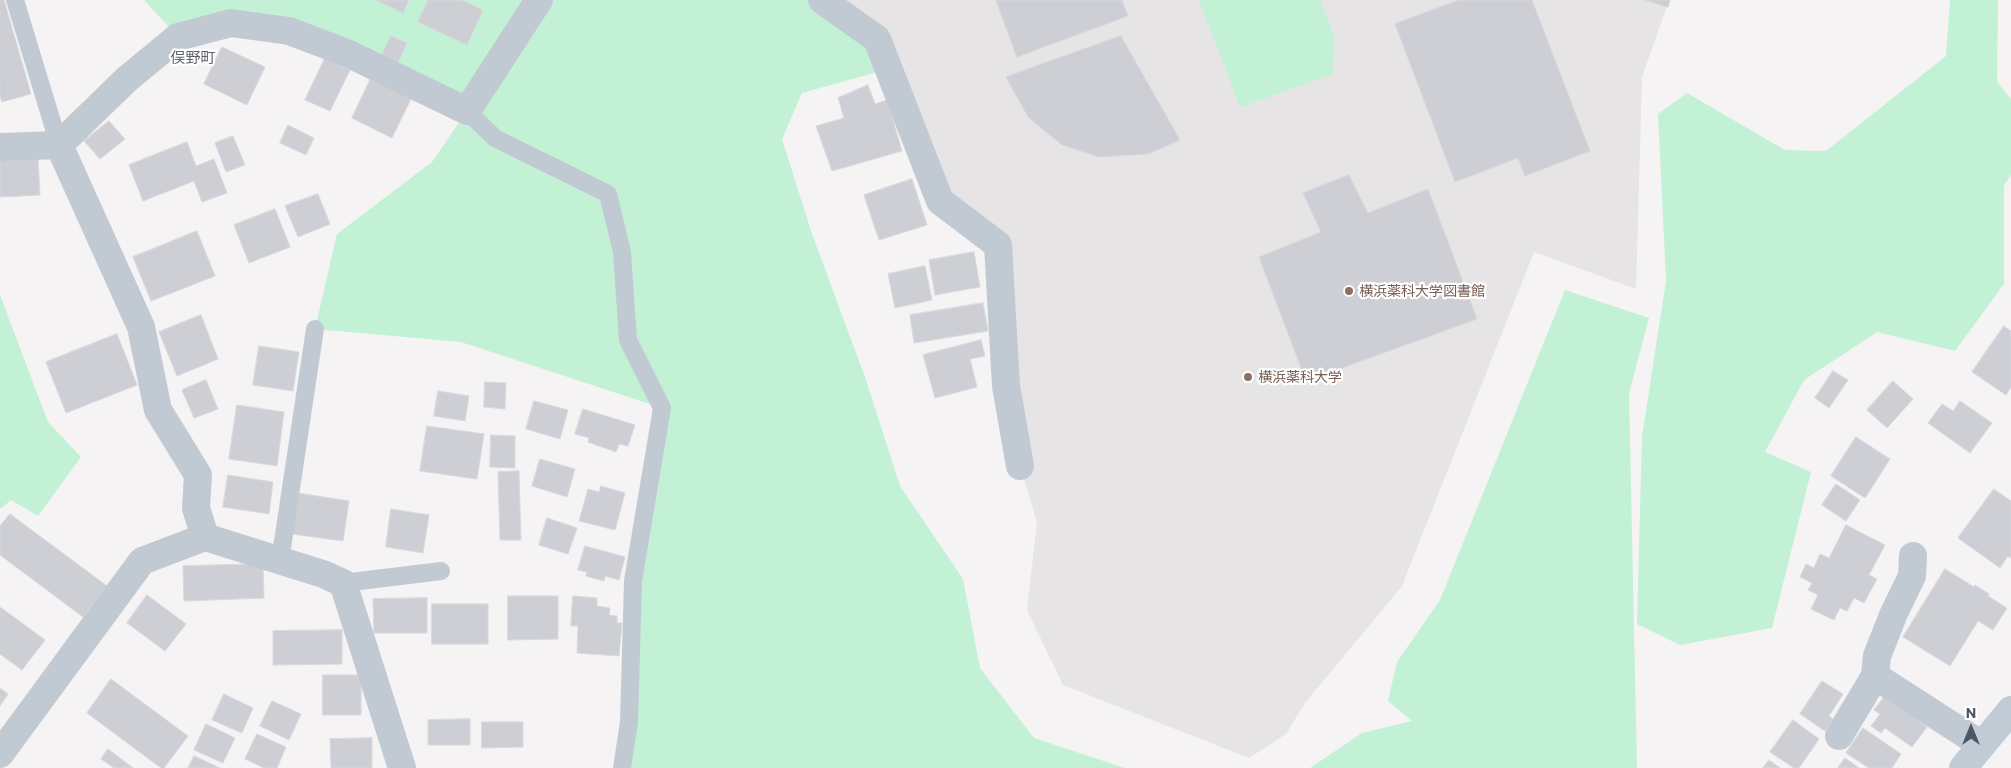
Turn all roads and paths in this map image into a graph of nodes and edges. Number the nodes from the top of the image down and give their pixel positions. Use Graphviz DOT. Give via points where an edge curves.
graph roads {
  1 [pos="15,0"];
  2 [pos="539,0"];
  3 [pos="822,0"];
  4 [pos="467,112"];
  5 [pos="59,145"];
  6 [pos="0,147"];
  7 [pos="315,328"];
  8 [pos="1020,466"];
  9 [pos="205,537"];
  10 [pos="1913,556"];
  11 [pos="280,561"];
  12 [pos="441,571"];
  13 [pos="343,583"];
  14 [pos="1875,676"];
  15 [pos="2011,710"];
  16 [pos="1839,736"];
  17 [pos="1982,745"];
  18 [pos="0,754"];
  19 [pos="402,768"];
  20 [pos="622,768"];
  21 [pos="1963,768"];
  1 -- 5 [label="lane"];
  2 -- 4 [label="street"];
  3 -- 8 [label="street" via="877,39 940,200 998,245 1006,386"];
  4 -- 5 [label="street" via="347,53 297,34 231,23 178,37"];
  4 -- 20 [label="lane" via="494,138 608,194 622,252 628,340 662,408 633,581 629,722"];
  5 -- 6 [label="street"];
  5 -- 9 [label="street" via="141,327 158,410 198,475 196,508"];
  7 -- 11 [label="lane"];
  9 -- 11 [label="street"];
  9 -- 18 [label="street" via="142,561"];
  10 -- 14 [label="street" via="1912,576 1878,656"];
  11 -- 13 [label="street"];
  12 -- 13 [label="lane"];
  13 -- 19 [label="street"];
  14 -- 16 [label="street"];
  14 -- 17 [label="street"];
  15 -- 17 [label="main road"];
  17 -- 21 [label="main road"];
}
